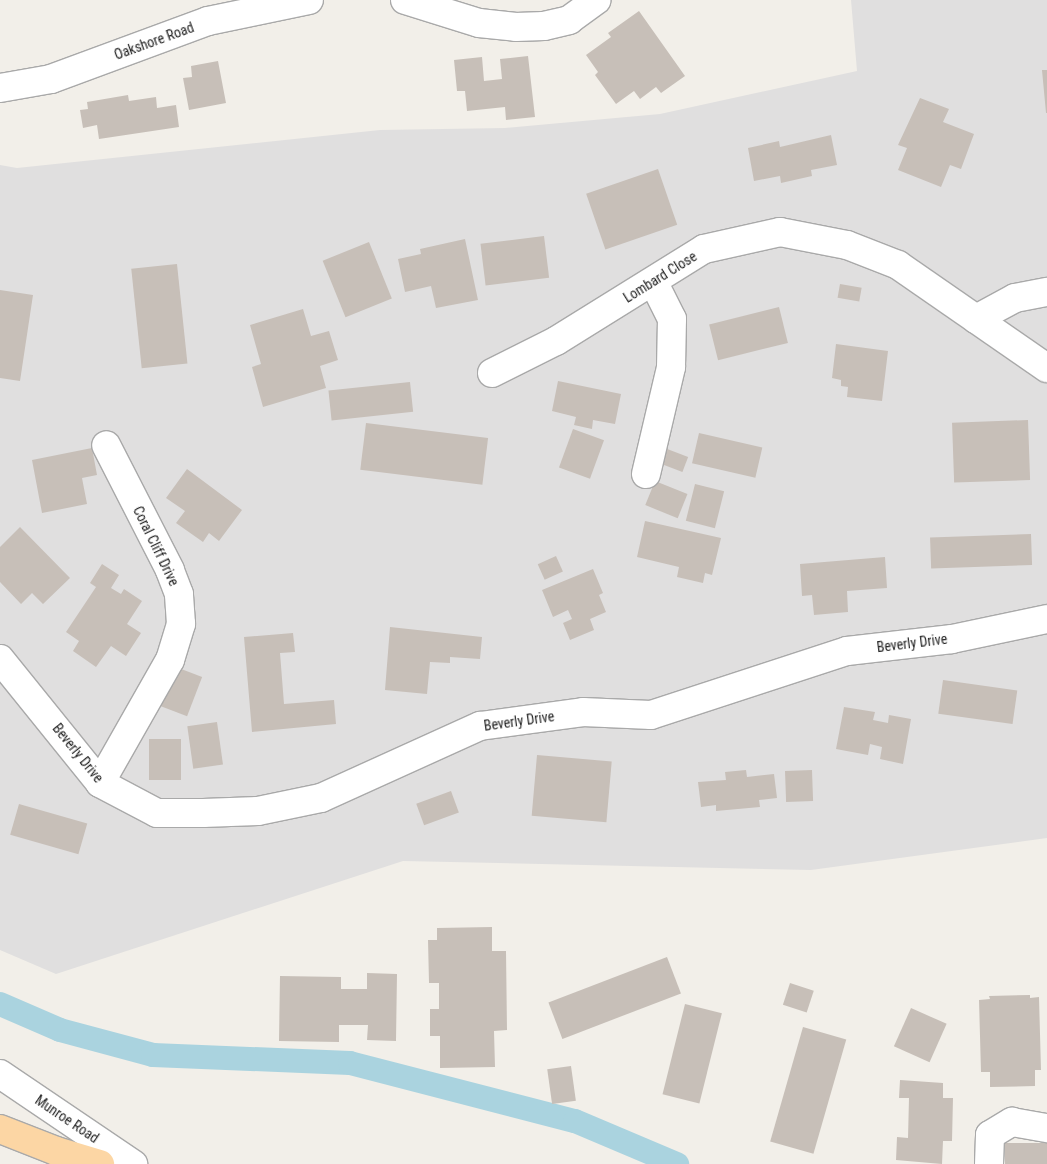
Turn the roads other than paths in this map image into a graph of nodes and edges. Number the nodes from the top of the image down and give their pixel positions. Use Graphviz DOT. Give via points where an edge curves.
graph roads {
  1 [pos="309,0"];
  2 [pos="405,0"];
  3 [pos="597,0"];
  4 [pos="0,88"];
  5 [pos="653,281"];
  6 [pos="1047,292"];
  7 [pos="976,319"];
  8 [pos="1047,368"];
  9 [pos="492,373"];
  10 [pos="106,445"];
  11 [pos="646,474"];
  12 [pos="1047,619"];
  13 [pos="0,660"];
  14 [pos="100,783"];
  15 [pos="0,1074"];
  16 [pos="1047,1128"];
  17 [pos="0,1129"];
  18 [pos="100,1164"];
  19 [pos="134,1164"];
  20 [pos="989,1164"];
  1 -- 4 [label="street, Oakshore Road" via="208,21 51,79"];
  2 -- 3 [label="street" via="479,23 516,27 544,26 569,20"];
  5 -- 7 [label="street, Lombard Close" via="704,249 780,232 847,245 898,265"];
  5 -- 9 [label="street, Lombard Close" via="556,341"];
  5 -- 11 [label="street" via="672,319 671,357"];
  6 -- 7 [label="street" via="1015,298"];
  7 -- 8 [label="street, Lombard Close"];
  10 -- 14 [label="street, Coral Cliff Drive" via="170,570 180,594 181,624 170,660"];
  12 -- 14 [label="street, Beverly Drive" via="952,639 847,651 651,715 583,712 480,726 320,798 258,811 157,812"];
  13 -- 14 [label="street, Beverly Drive"];
  15 -- 19 [label="street, Munroe Road"];
  16 -- 20 [label="street" via="1012,1122 990,1135"];
  17 -- 18 [label="main road" via="56,1152"];
}
